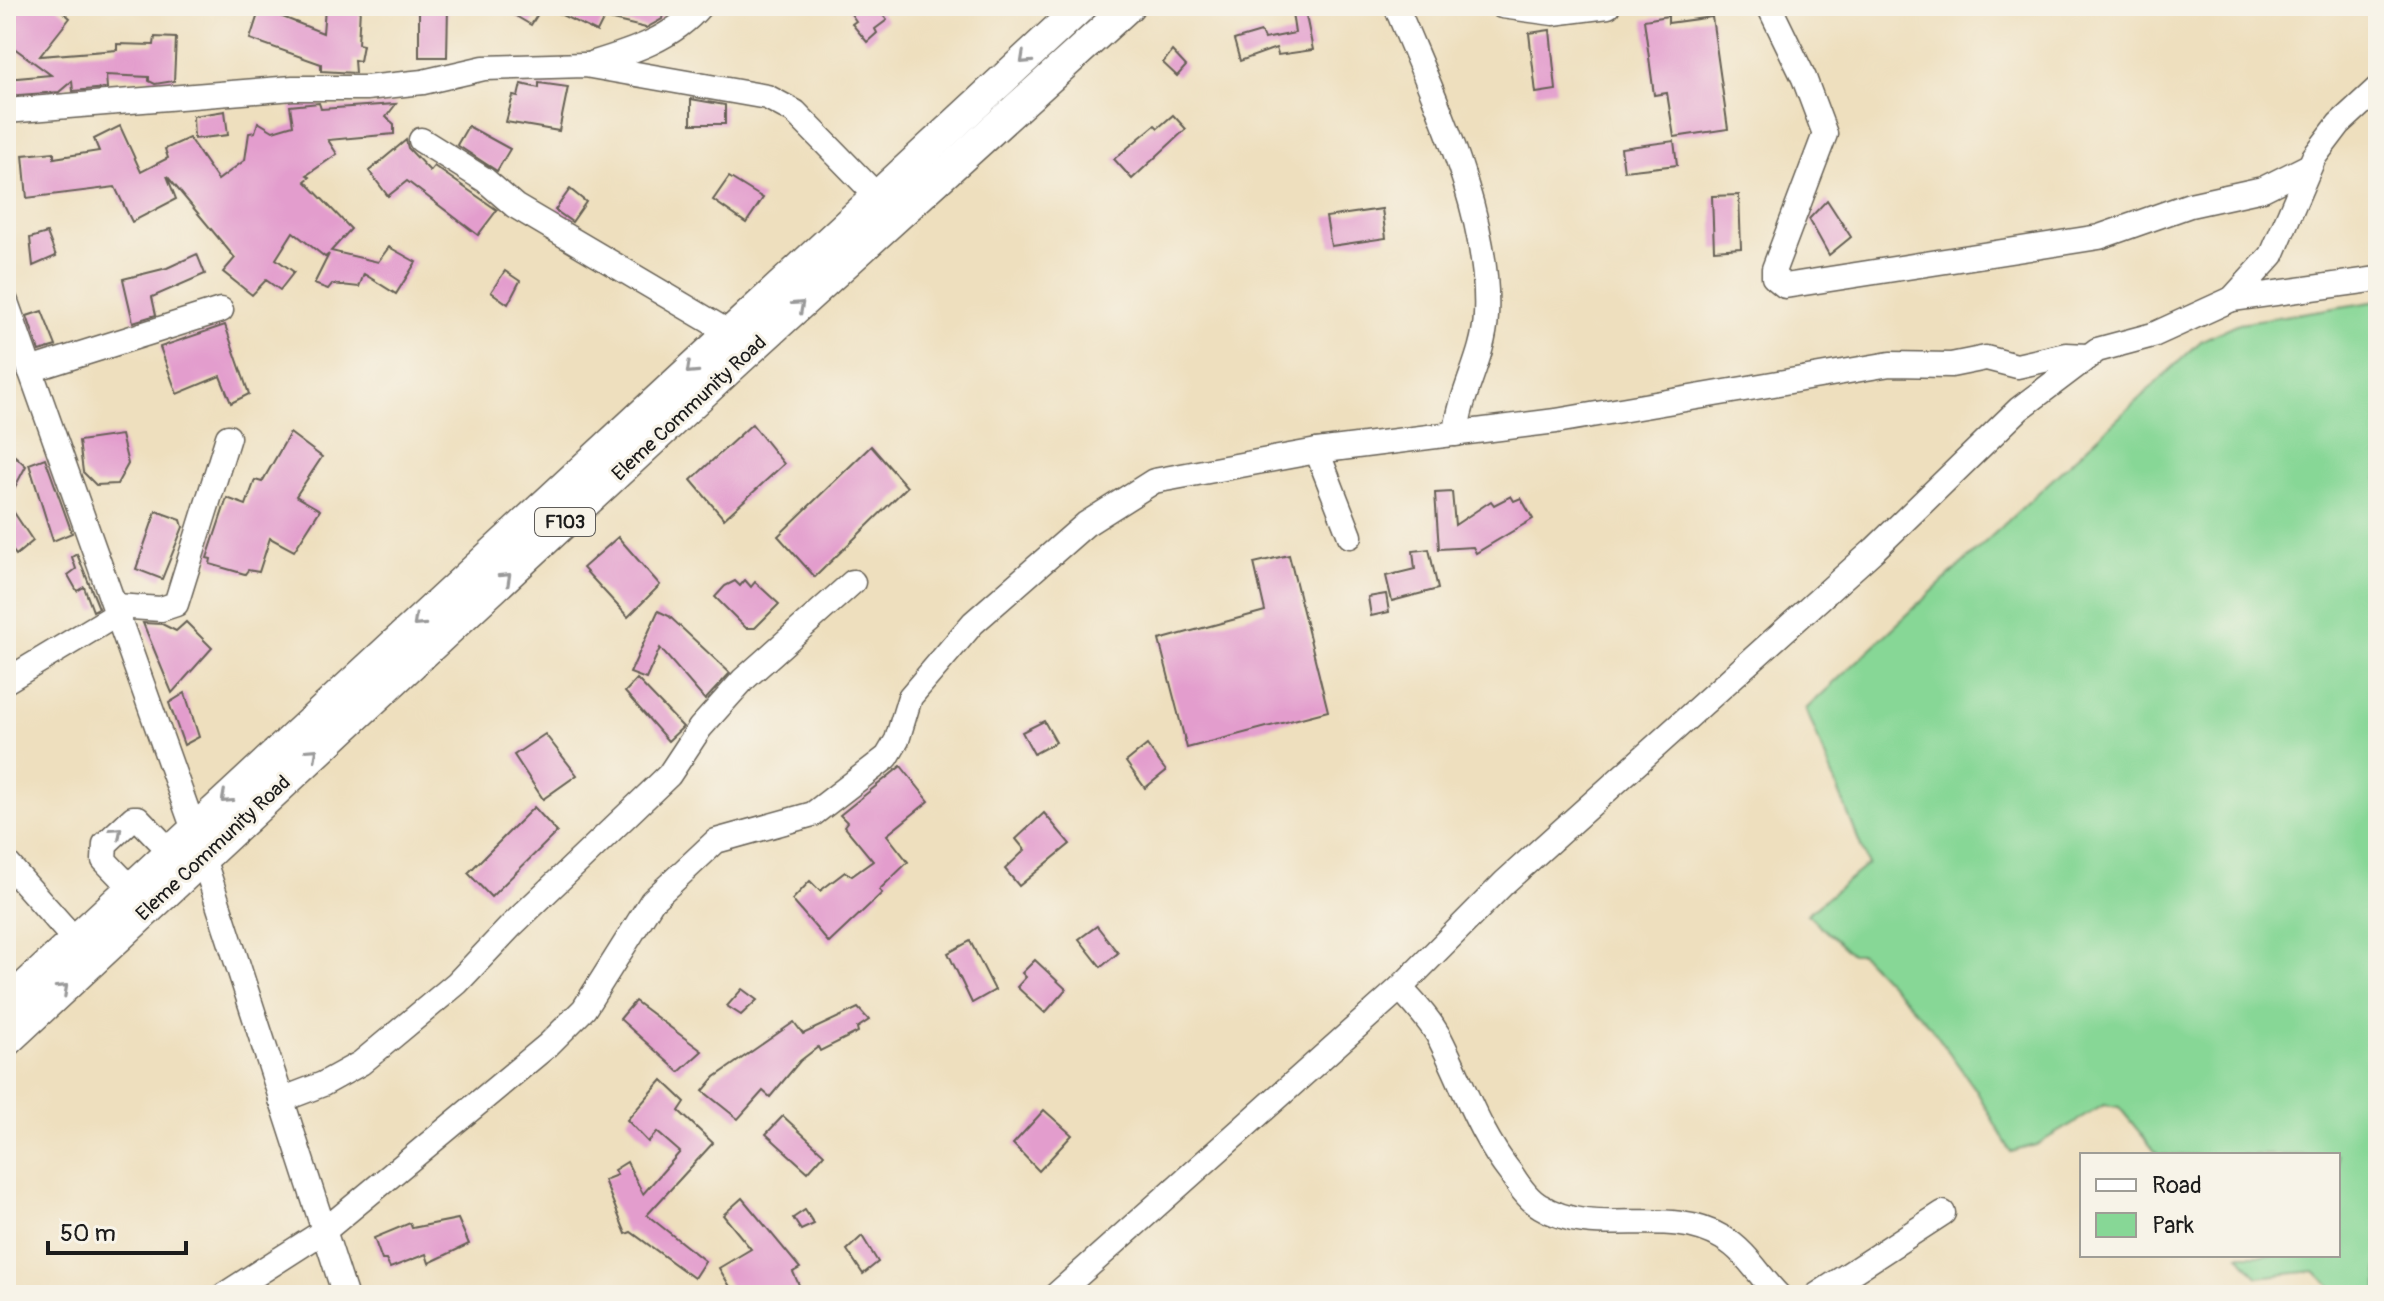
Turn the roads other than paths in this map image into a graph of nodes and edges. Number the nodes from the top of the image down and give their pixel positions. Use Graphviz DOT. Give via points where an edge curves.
graph roads {
  1 [pos="700,6"];
  2 [pos="1082,6"];
  3 [pos="1129,6"];
  4 [pos="1396,6"];
  5 [pos="1502,6"];
  6 [pos="1608,6"];
  7 [pos="1769,6"];
  8 [pos="585,65"];
  9 [pos="2378,88"];
  10 [pos="6,111"];
  11 [pos="421,140"];
  12 [pos="2307,167"];
  13 [pos="877,196"];
  14 [pos="2378,279"];
  15 [pos="2232,299"];
  16 [pos="6,302"];
  17 [pos="221,310"];
  18 [pos="730,333"];
  19 [pos="2087,356"];
  20 [pos="30,370"];
  21 [pos="1456,434"];
  22 [pos="228,437"];
  23 [pos="1317,451"];
  24 [pos="1350,536"];
  25 [pos="853,582"];
  26 [pos="117,609"];
  27 [pos="6,681"];
  28 [pos="193,827"];
  29 [pos="169,850"];
  30 [pos="203,857"];
  31 [pos="6,862"];
  32 [pos="130,887"];
  33 [pos="74,939"];
  34 [pos="1400,988"];
  35 [pos="6,1004"];
  36 [pos="6,1042"];
  37 [pos="281,1100"];
  38 [pos="1943,1213"];
  39 [pos="324,1231"];
  40 [pos="224,1295"];
  41 [pos="345,1295"];
  42 [pos="1056,1295"];
  43 [pos="1778,1295"];
  44 [pos="1817,1295"];
  1 -- 8 [label="street" via="672,32"];
  2 -- 13 [label="main road, Eleme Community Road / F103, one-way"];
  30 -- 3 [label="main road, Eleme Community Road / F103, one-way"];
  4 -- 21 [label="street" via="1450,141 1485,279 1483,350 1458,412"];
  5 -- 6 [label="street" via="1553,13"];
  7 -- 12 [label="street" via="1825,134 1774,269 1774,277 1785,286 2099,237 2190,205 2263,189"];
  8 -- 10 [label="street" via="484,68 366,88 293,88"];
  8 -- 13 [label="street" via="767,97 795,112"];
  9 -- 12 [label="street" via="2339,124"];
  11 -- 18 [label="street" via="485,180 515,206"];
  12 -- 15 [label="street" via="2272,255"];
  13 -- 18 [label="main road, Eleme Community Road / F103"];
  14 -- 15 [label="street"];
  15 -- 19 [label="street" via="2153,335"];
  16 -- 20 [label="street"];
  17 -- 20 [label="street"];
  18 -- 28 [label="main road, Eleme Community Road / F103, one-way"];
  19 -- 21 [label="street" via="2017,366 1986,358 1951,365 1890,364"];
  19 -- 34 [label="street" via="2019,409 1875,549 1505,882"];
  20 -- 26 [label="street"];
  21 -- 23 [label="street"];
  22 -- 26 [label="street" via="176,604"];
  23 -- 24 [label="street"];
  23 -- 39 [label="street" via="1154,481 1086,524 973,623 921,683 910,697 887,757 813,814 716,841 652,901 575,1018 548,1045"];
  25 -- 37 [label="street" via="743,680 700,728 669,775 457,983 361,1063"];
  26 -- 27 [label="street"];
  26 -- 28 [label="street"];
  28 -- 29 [label="main road, Eleme Community Road / F103"];
  28 -- 30 [label="street"];
  29 -- 32 [label="main road, Eleme Community Road / F103"];
  32 -- 29 [label="street, one-way" via="104,860 105,844 138,818"];
  36 -- 30 [label="main road, Eleme Community Road / F103, one-way"];
  30 -- 37 [label="street"];
  31 -- 33 [label="street"];
  32 -- 33 [label="main road, Eleme Community Road / F103"];
  33 -- 35 [label="main road, Eleme Community Road / F103"];
  34 -- 42 [label="street"];
  34 -- 43 [label="street" via="1438,1035 1487,1142 1537,1204 1562,1218 1588,1223 1665,1221 1696,1227 1742,1253"];
  37 -- 39 [label="street"];
  38 -- 44 [label="street"];
  39 -- 40 [label="street"];
  39 -- 41 [label="street"];
}
